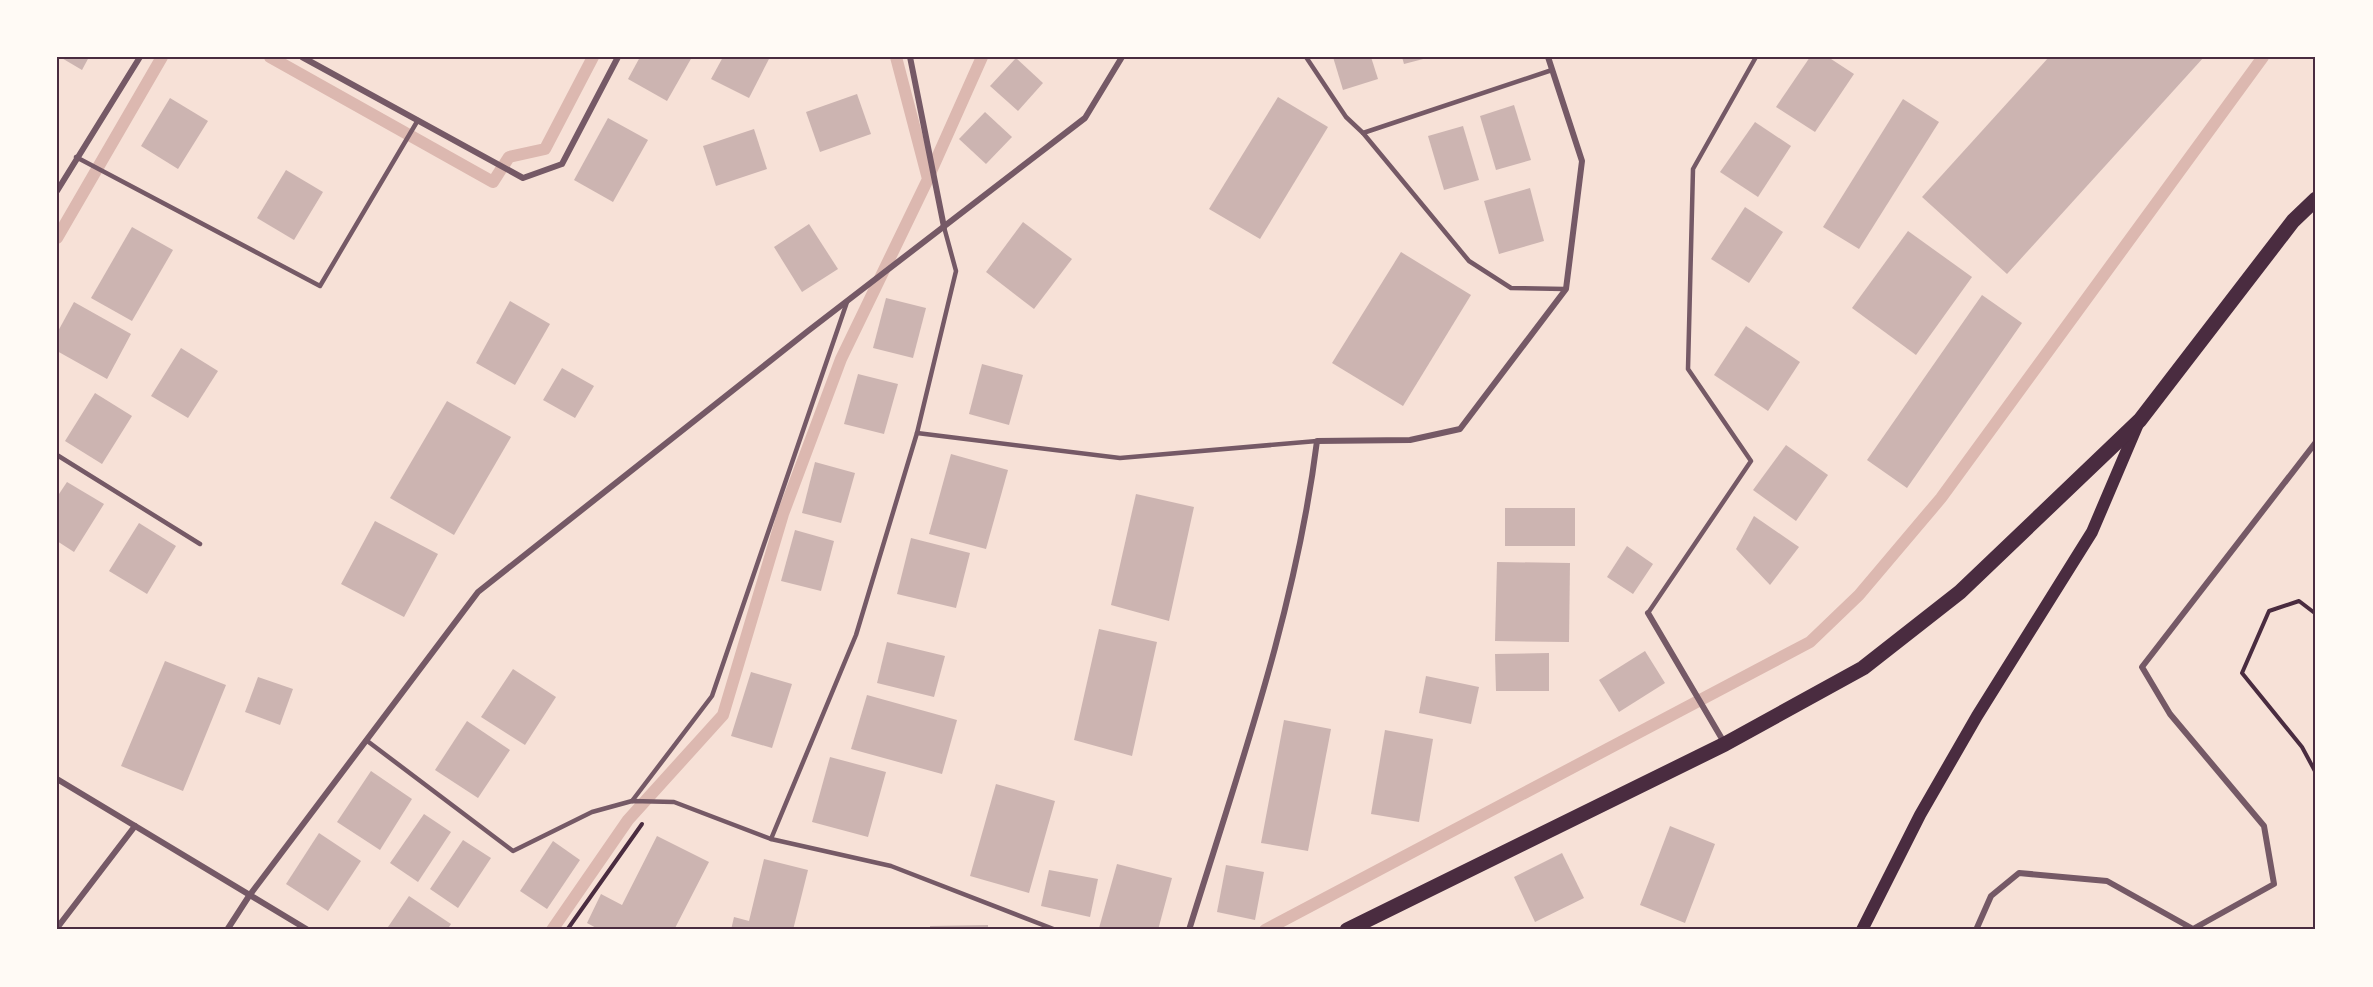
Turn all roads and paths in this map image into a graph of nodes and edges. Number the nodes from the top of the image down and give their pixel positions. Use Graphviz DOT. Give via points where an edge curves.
graph roads {
  1 [pos="140,57"];
  2 [pos="302,57"];
  3 [pos="618,57"];
  4 [pos="910,57"];
  5 [pos="1122,57"];
  6 [pos="1306,57"];
  7 [pos="1548,57"];
  8 [pos="1756,57"];
  9 [pos="1552,70"];
  10 [pos="418,120"];
  11 [pos="1363,133"];
  12 [pos="76,158"];
  13 [pos="57,191"];
  14 [pos="2316,200"];
  15 [pos="945,227"];
  16 [pos="1566,290"];
  17 [pos="847,302"];
  18 [pos="2140,420"];
  19 [pos="916,433"];
  20 [pos="1317,441"];
  21 [pos="2316,442"];
  22 [pos="57,455"];
  23 [pos="200,544"];
  24 [pos="1648,613"];
  25 [pos="2316,614"];
  26 [pos="366,740"];
  27 [pos="1725,744"];
  28 [pos="2316,773"];
  29 [pos="57,778"];
  30 [pos="632,801"];
  31 [pos="658,801"];
  32 [pos="135,826"];
  33 [pos="771,839"];
  34 [pos="249,896"];
  35 [pos="57,928"];
  36 [pos="227,930"];
  37 [pos="308,930"];
  38 [pos="567,930"];
  39 [pos="1056,930"];
  40 [pos="1189,930"];
  41 [pos="1347,930"];
  42 [pos="1862,930"];
  43 [pos="1976,930"];
  1 -- 12 [label="street"];
  2 -- 10 [label="street"];
  3 -- 10 [label="street" via="562,164 523,178"];
  4 -- 15 [label="street"];
  5 -- 15 [label="street" via="1085,118"];
  6 -- 11 [label="lane" via="1346,117"];
  7 -- 9 [label="street"];
  8 -- 24 [label="lane" via="1693,169 1688,369 1751,461"];
  9 -- 11 [label="lane"];
  9 -- 16 [label="street" via="1582,161"];
  10 -- 12 [label="lane" via="320,286"];
  11 -- 16 [label="lane" via="1469,261 1511,288"];
  12 -- 13 [label="street"];
  14 -- 18 [label="main road" via="2293,221"];
  15 -- 17 [label="street"];
  15 -- 19 [label="lane" via="956,271"];
  16 -- 20 [label="street" via="1460,429 1410,440"];
  17 -- 26 [label="street" via="478,592"];
  17 -- 30 [label="lane" via="712,696"];
  18 -- 27 [label="main road" via="1960,592 1863,668"];
  18 -- 42 [label="main road" via="2092,532 1925,805"];
  19 -- 20 [label="lane" via="1120,458"];
  19 -- 33 [label="lane" via="856,635"];
  20 -- 40 [label="street" via="1308,511 1273,662"];
  21 -- 43 [label="street" via="2142,668 2170,714 2264,826 2274,884 2193,929 2107,881 2019,873 1991,896"];
  22 -- 23 [label="lane"];
  24 -- 27 [label="street"];
  25 -- 28 [label="path" via="2299,601 2269,611 2242,673 2302,747"];
  26 -- 30 [label="lane" via="513,851 592,812"];
  26 -- 34 [label="street"];
  27 -- 41 [label="main road"];
  29 -- 32 [label="street"];
  30 -- 31 [label="lane"];
  31 -- 33 [label="lane" via="674,802"];
  31 -- 38 [label="path"];
  32 -- 34 [label="street"];
  32 -- 35 [label="street"];
  33 -- 39 [label="lane" via="891,866"];
  34 -- 36 [label="street"];
  34 -- 37 [label="street"];
}
